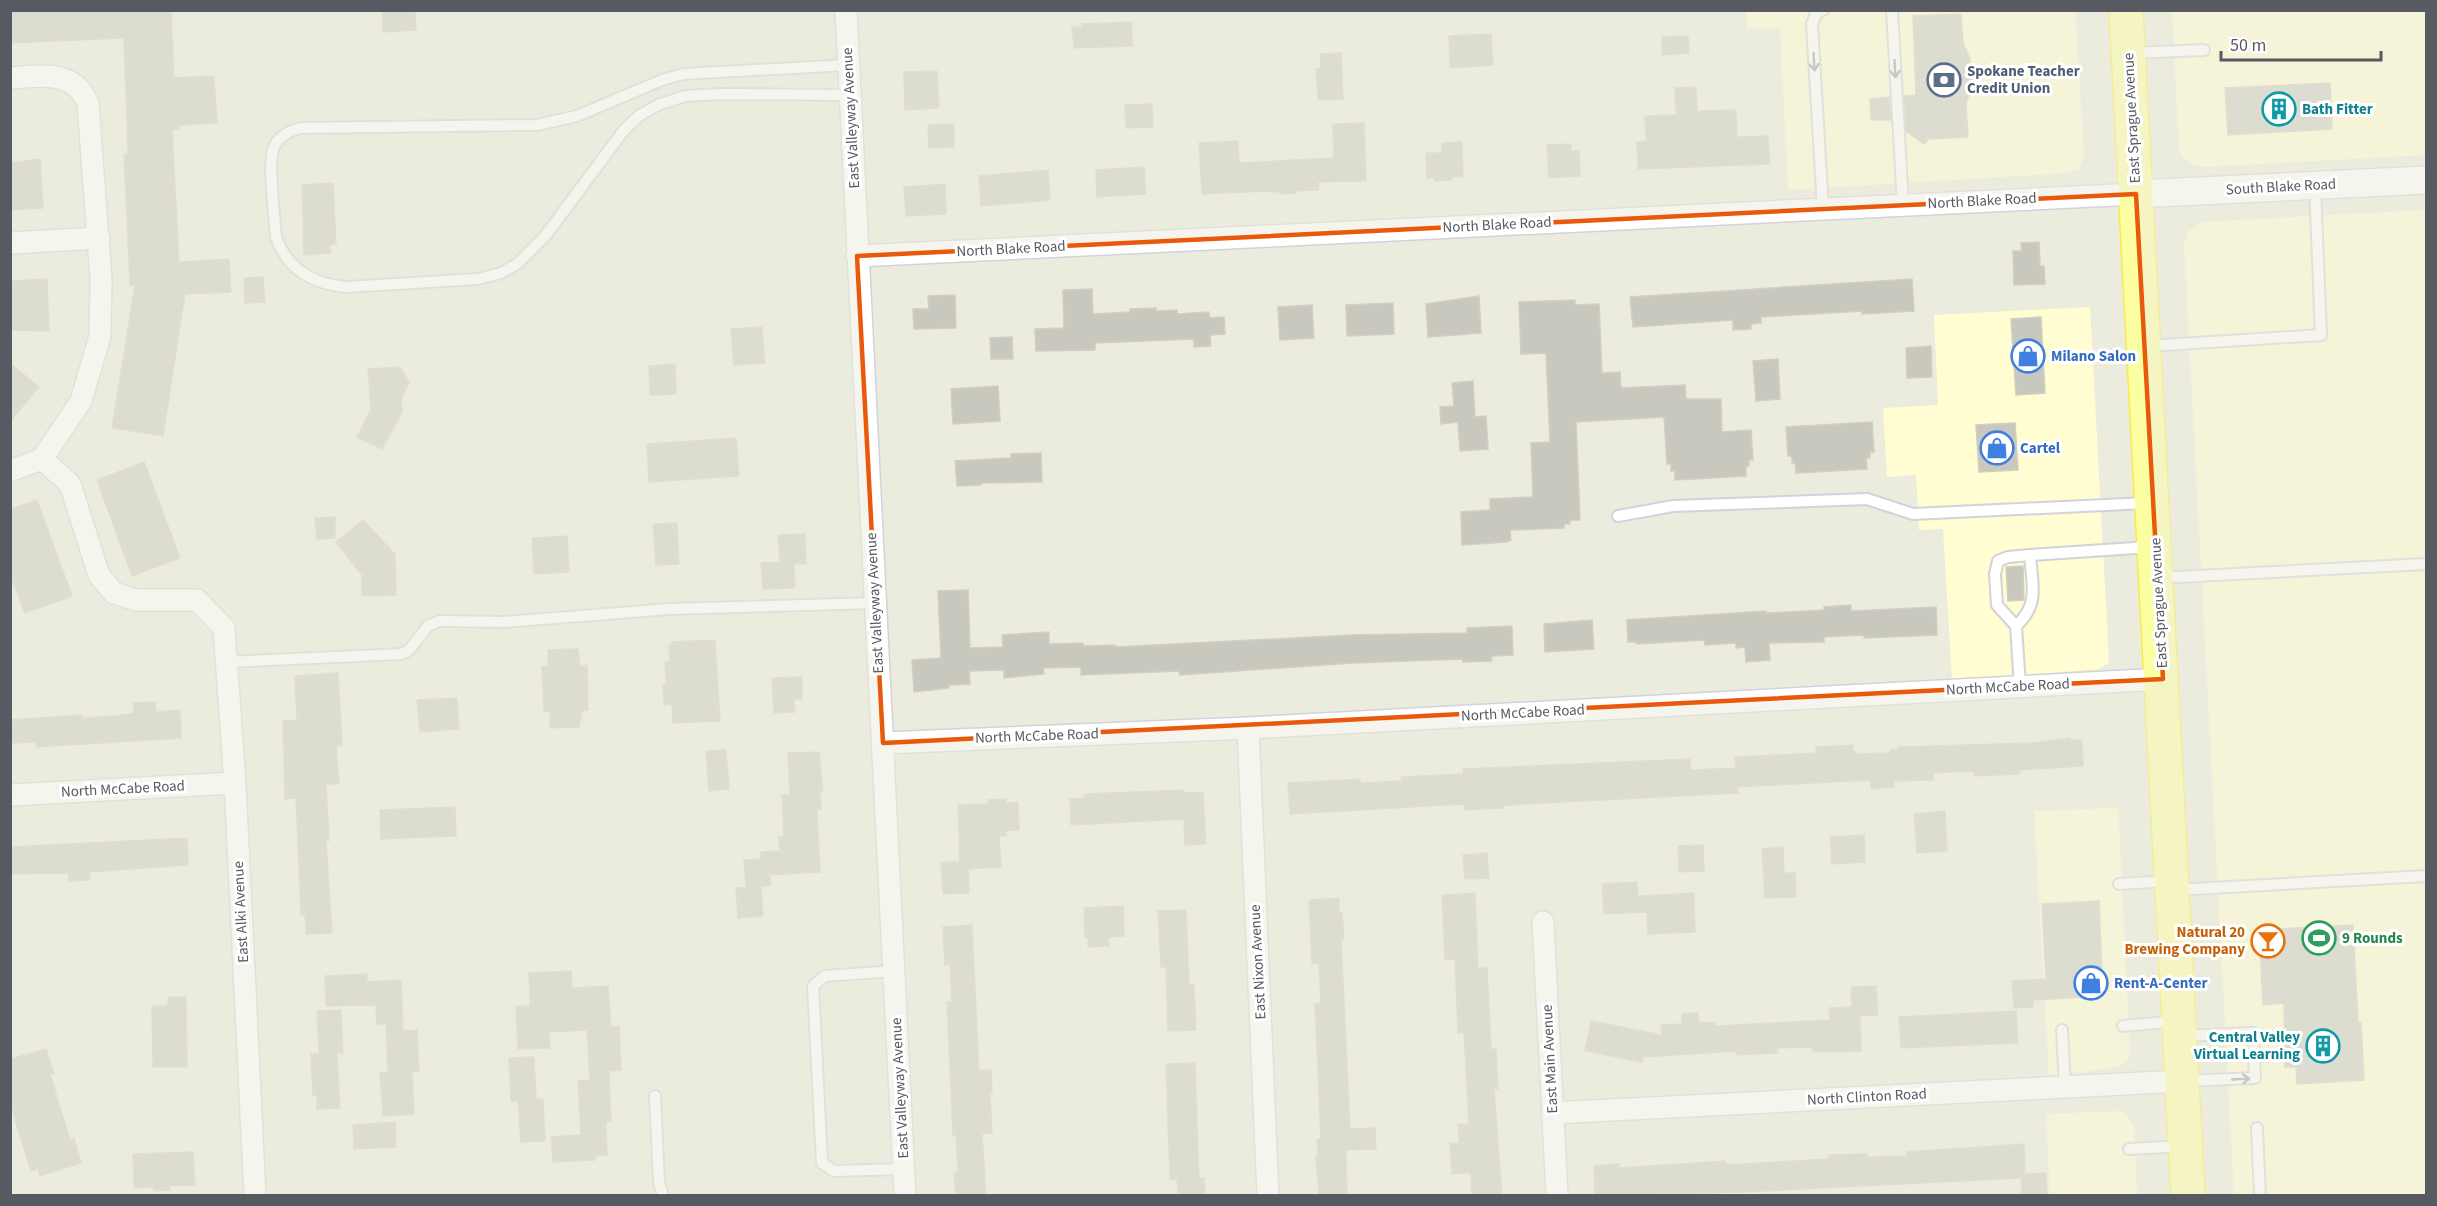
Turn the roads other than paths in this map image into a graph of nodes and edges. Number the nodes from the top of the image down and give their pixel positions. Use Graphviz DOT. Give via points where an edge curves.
graph roads {
  1 [pos="846,10"];
  2 [pos="1823,10"];
  3 [pos="1892,10"];
  4 [pos="2126,10"];
  5 [pos="2204,50"];
  6 [pos="2129,54"];
  7 [pos="848,64"];
  8 [pos="10,78"];
  9 [pos="849,95"];
  10 [pos="2427,180"];
  11 [pos="2315,186"];
  12 [pos="2136,194"];
  13 [pos="1903,205"];
  14 [pos="1823,209"];
  15 [pos="99,238"];
  16 [pos="10,243"];
  17 [pos="857,256"];
  18 [pos="2145,346"];
  19 [pos="42,459"];
  20 [pos="10,471"];
  21 [pos="2153,502"];
  22 [pos="1618,516"];
  23 [pos="2156,546"];
  24 [pos="2030,555"];
  25 [pos="2427,564"];
  26 [pos="2157,578"];
  27 [pos="875,603"];
  28 [pos="2016,626"];
  29 [pos="226,662"];
  30 [pos="2163,679"];
  31 [pos="2020,686"];
  32 [pos="1248,728"];
  33 [pos="883,743"];
  34 [pos="235,783"];
  35 [pos="10,795"];
  36 [pos="2427,876"];
  37 [pos="2120,884"];
  38 [pos="2173,885"];
  39 [pos="1543,922"];
  40 [pos="894,971"];
  41 [pos="2123,1026"];
  42 [pos="2180,1028"];
  43 [pos="2062,1030"];
  44 [pos="2182,1081"];
  45 [pos="2065,1087"];
  46 [pos="655,1096"];
  47 [pos="1552,1113"];
  48 [pos="2257,1128"];
  49 [pos="2186,1146"];
  50 [pos="2129,1149"];
  51 [pos="904,1169"];
  52 [pos="2260,1195"];
  53 [pos="255,1196"];
  54 [pos="663,1196"];
  55 [pos="905,1196"];
  56 [pos="1268,1196"];
  57 [pos="1557,1196"];
  58 [pos="2188,1196"];
  59 [pos="2251,1196"];
  1 -- 7 [label="street, East Valleyway Avenue"];
  2 -- 14 [label="lane, one-way" via="1817,12 1812,24"];
  3 -- 13 [label="lane, one-way"];
  4 -- 6 [label="main road, East Sprague Avenue"];
  5 -- 6 [label="lane"];
  6 -- 12 [label="main road, East Sprague Avenue"];
  7 -- 9 [label="street, East Valleyway Avenue"];
  7 -- 9 [label="lane" via="683,74 577,116 537,125 288,131 279,139 272,156 276,237 295,269 331,285 488,278 517,264 624,130 658,105 685,96 720,94"];
  8 -- 15 [label="street" via="52,75 64,78 84,94"];
  9 -- 17 [label="street, East Valleyway Avenue"];
  10 -- 11 [label="street, South Blake Road"];
  11 -- 12 [label="street, South Blake Road"];
  11 -- 18 [label="lane" via="2321,335"];
  12 -- 13 [label="street, North Blake Road"];
  12 -- 18 [label="main road, East Sprague Avenue"];
  13 -- 14 [label="street, North Blake Road"];
  14 -- 17 [label="street, North Blake Road"];
  15 -- 16 [label="street"];
  15 -- 19 [label="street" via="100,336 81,401"];
  17 -- 27 [label="street, East Valleyway Avenue"];
  18 -- 21 [label="main road, East Sprague Avenue"];
  19 -- 20 [label="street"];
  19 -- 29 [label="street, East Alki Avenue" via="70,484 99,574 114,593 136,600 198,600 224,628"];
  21 -- 22 [label="lane" via="1913,514 1867,499 1673,506"];
  21 -- 23 [label="main road, East Sprague Avenue"];
  23 -- 24 [label="lane"];
  23 -- 26 [label="main road, East Sprague Avenue"];
  24 -- 28 [label="lane" via="2033,605"];
  24 -- 28 [label="lane" via="1998,561 1995,574 1997,605"];
  25 -- 26 [label="lane"];
  26 -- 30 [label="main road, East Sprague Avenue"];
  27 -- 29 [label="lane" via="669,609 504,622 439,621 428,626 410,650 401,654"];
  27 -- 33 [label="street, East Valleyway Avenue"];
  28 -- 31 [label="lane"];
  29 -- 34 [label="street, East Alki Avenue"];
  30 -- 31 [label="street, North McCabe Road"];
  30 -- 38 [label="main road, East Sprague Avenue"];
  31 -- 32 [label="street, North McCabe Road"];
  32 -- 33 [label="street, North McCabe Road"];
  32 -- 56 [label="street, East Nixon Avenue"];
  33 -- 40 [label="street, East Valleyway Avenue"];
  34 -- 35 [label="street, North McCabe Road"];
  34 -- 53 [label="street, East Alki Avenue"];
  36 -- 38 [label="lane"];
  37 -- 38 [label="lane"];
  38 -- 42 [label="main road, East Sprague Avenue"];
  39 -- 47 [label="street, East Main Avenue"];
  40 -- 51 [label="street, East Valleyway Avenue"];
  40 -- 51 [label="lane" via="825,976 813,986 822,1163 834,1171"];
  41 -- 42 [label="lane"];
  42 -- 44 [label="main road, East Sprague Avenue"];
  44 -- 42 [label="lane, one-way" via="2255,1078 2253,1033"];
  43 -- 45 [label="lane"];
  44 -- 45 [label="street, North Clinton Road"];
  44 -- 49 [label="main road, East Sprague Avenue"];
  45 -- 47 [label="street, North Clinton Road"];
  46 -- 54 [label="lane"];
  47 -- 57 [label="street, East Main Avenue"];
  48 -- 52 [label="lane"];
  49 -- 50 [label="lane"];
  49 -- 58 [label="main road, East Sprague Avenue"];
  51 -- 55 [label="street, East Valleyway Avenue"];
  52 -- 59 [label="lane"];
}
